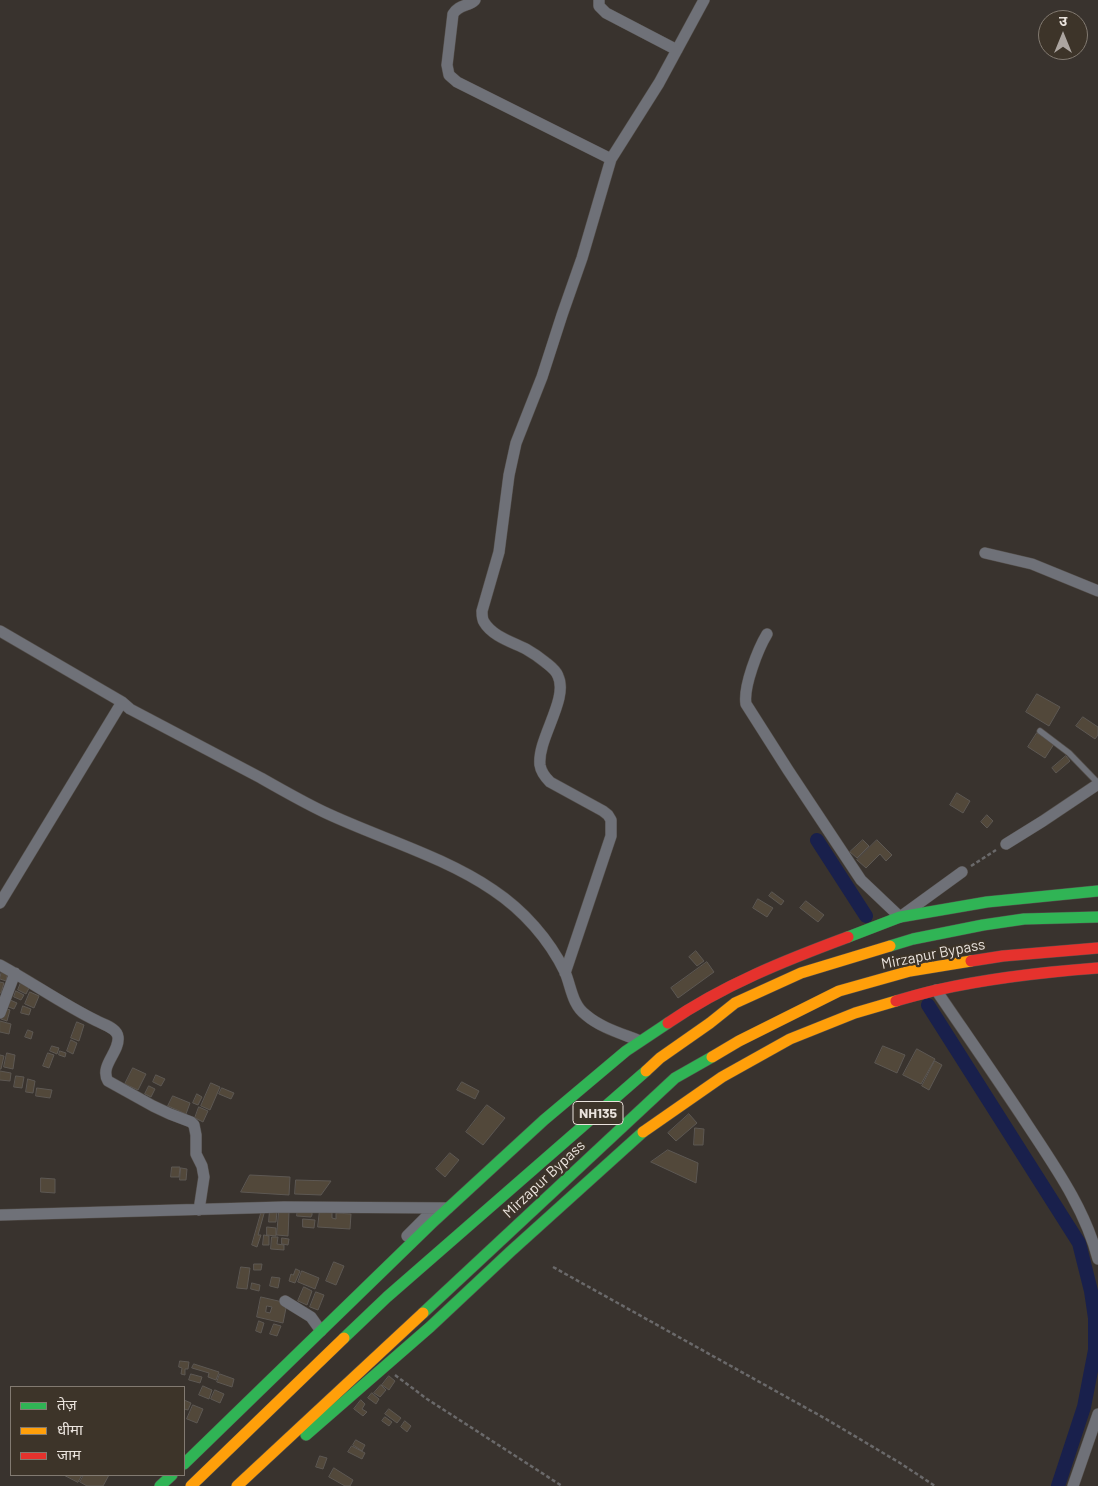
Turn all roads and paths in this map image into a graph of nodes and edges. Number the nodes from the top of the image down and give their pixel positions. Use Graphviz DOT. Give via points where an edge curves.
graph roads {
  1 [pos="475,0"];
  2 [pos="599,0"];
  3 [pos="704,0"];
  4 [pos="677,50"];
  5 [pos="611,159"];
  6 [pos="985,553"];
  7 [pos="1098,591"];
  8 [pos="0,631"];
  9 [pos="767,634"];
  10 [pos="122,702"];
  11 [pos="1040,731"];
  12 [pos="1098,783"];
  13 [pos="1006,844"];
  14 [pos="962,872"];
  15 [pos="1098,891"];
  16 [pos="0,903"];
  17 [pos="900,917"];
  18 [pos="1098,917"];
  19 [pos="1098,948"];
  20 [pos="0,965"];
  21 [pos="1098,968"];
  22 [pos="15,973"];
  23 [pos="565,973"];
  24 [pos="936,990"];
  25 [pos="0,1012"];
  26 [pos="640,1041"];
  27 [pos="435,1208"];
  28 [pos="448,1208"];
  29 [pos="199,1210"];
  30 [pos="0,1215"];
  31 [pos="1098,1259"];
  32 [pos="553,1267"];
  33 [pos="368,1285"];
  34 [pos="285,1301"];
  35 [pos="321,1331"];
  36 [pos="385,1366"];
  37 [pos="1098,1414"];
  38 [pos="185,1463"];
  39 [pos="171,1476"];
  40 [pos="160,1486"];
  41 [pos="191,1486"];
  42 [pos="237,1486"];
  43 [pos="252,1486"];
  44 [pos="562,1486"];
  45 [pos="935,1486"];
  46 [pos="1073,1486"];
  1 -- 5 [label="street" via="460,6 453,14 447,65 449,76"];
  2 -- 4 [label="street" via="599,6 606,13"];
  3 -- 4 [label="street"];
  4 -- 5 [label="street"];
  5 -- 23 [label="street" via="582,258 516,443 499,552 482,611 484,623 491,630 535,655 558,674 560,694 540,759 543,774 550,782 603,811 611,820 611,836"];
  6 -- 7 [label="street" via="1032,564"];
  8 -- 10 [label="street"];
  9 -- 17 [label="street" via="757,653 745,693 746,704 861,880"];
  10 -- 16 [label="street"];
  10 -- 23 [label="street" via="324,812 480,881 510,902 532,924"];
  11 -- 12 [label="lane" via="1069,753"];
  12 -- 13 [label="street"];
  13 -- 14 [label="path"];
  14 -- 17 [label="street"];
  15 -- 17 [label="main road" via="987,902"];
  17 -- 26 [label="main road" via="782,962 691,1006"];
  18 -- 41 [label="main road, NH135" via="1024,919 913,939 801,973 735,1003 660,1058 387,1297"];
  19 -- 42 [label="main road, Mirzapur Bypass / NH135" via="1003,956 910,971 839,991 674,1078"];
  20 -- 22 [label="street"];
  21 -- 24 [label="main road" via="1032,974"];
  22 -- 25 [label="street"];
  22 -- 29 [label="street" via="116,1032 118,1041 106,1071 108,1081 194,1125 196,1154 204,1177"];
  23 -- 26 [label="street" via="577,1006 585,1015"];
  24 -- 31 [label="street" via="1056,1167 1082,1212"];
  24 -- 36 [label="main road" via="855,1013 790,1039 722,1077 642,1134"];
  26 -- 28 [label="main road" via="544,1120"];
  27 -- 28 [label="street"];
  27 -- 29 [label="street"];
  27 -- 33 [label="street" via="376,1267"];
  28 -- 33 [label="main road"];
  29 -- 30 [label="street"];
  32 -- 45 [label="path" via="826,1419"];
  33 -- 35 [label="main road"];
  34 -- 35 [label="street" via="311,1317"];
  35 -- 38 [label="main road"];
  36 -- 43 [label="main road"];
  36 -- 44 [label="path" via="408,1386"];
  37 -- 46 [label="street"];
  39 -- 40 [label="main road"];
}
